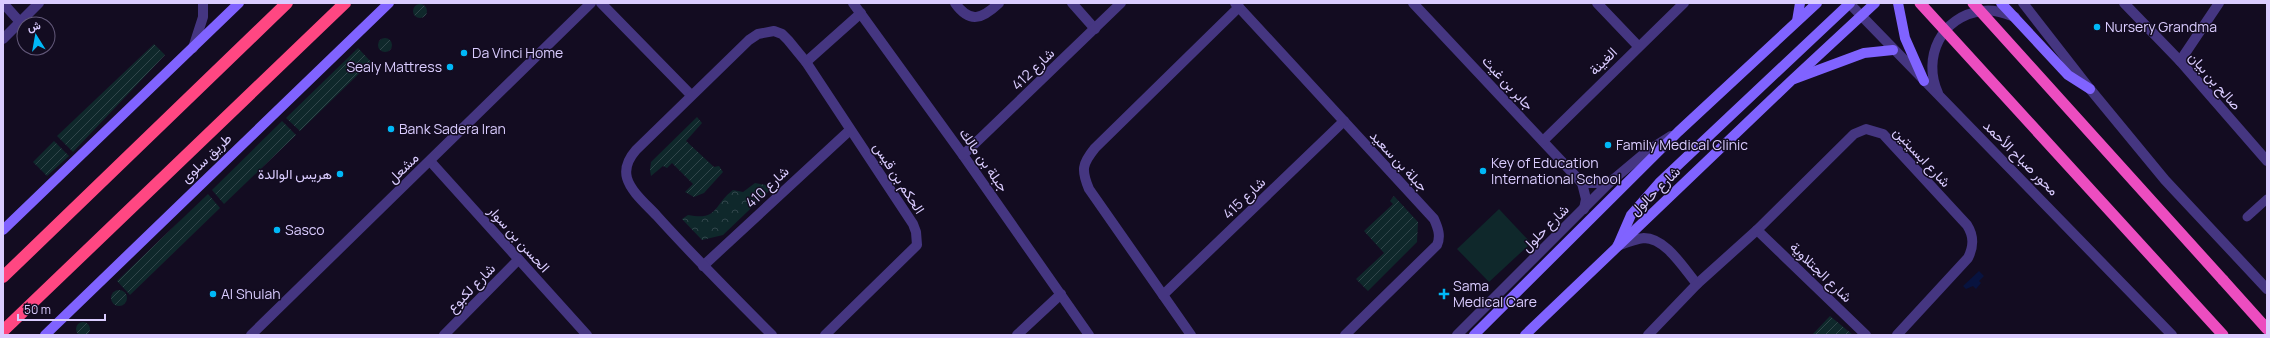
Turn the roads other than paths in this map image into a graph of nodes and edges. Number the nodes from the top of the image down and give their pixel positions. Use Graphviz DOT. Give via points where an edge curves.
graph roads {
  1 [pos="3,3"];
  2 [pos="40,3"];
  3 [pos="203,3"];
  4 [pos="238,3"];
  5 [pos="287,3"];
  6 [pos="345,3"];
  7 [pos="389,3"];
  8 [pos="592,3"];
  9 [pos="601,3"];
  10 [pos="853,3"];
  11 [pos="955,3"];
  12 [pos="999,3"];
  13 [pos="1072,3"];
  14 [pos="1121,3"];
  15 [pos="1413,3"];
  16 [pos="1597,3"];
  17 [pos="1684,3"];
  18 [pos="1800,3"];
  19 [pos="1817,3"];
  20 [pos="1849,3"];
  21 [pos="1875,3"];
  22 [pos="1898,3"];
  23 [pos="1920,3"];
  24 [pos="1973,3"];
  25 [pos="2001,3"];
  26 [pos="2023,3"];
  27 [pos="2124,3"];
  28 [pos="2219,3"];
  29 [pos="1237,5"];
  30 [pos="860,13"];
  31 [pos="26,16"];
  32 [pos="1861,16"];
  33 [pos="2015,17"];
  34 [pos="16,18"];
  35 [pos="1797,21"];
  36 [pos="16,26"];
  37 [pos="1095,29"];
  38 [pos="3,39"];
  39 [pos="1638,46"];
  40 [pos="193,48"];
  41 [pos="1893,50"];
  42 [pos="2180,61"];
  43 [pos="806,62"];
  44 [pos="1792,80"];
  45 [pos="1924,81"];
  46 [pos="2090,89"];
  47 [pos="691,95"];
  48 [pos="1940,98"];
  49 [pos="1344,121"];
  50 [pos="850,130"];
  51 [pos="1678,132"];
  52 [pos="1543,141"];
  53 [pos="963,155"];
  54 [pos="430,161"];
  55 [pos="2267,161"];
  56 [pos="1582,183"];
  57 [pos="1609,183"];
  58 [pos="2267,199"];
  59 [pos="1584,210"];
  60 [pos="2247,217"];
  61 [pos="3,230"];
  62 [pos="1757,230"];
  63 [pos="1617,246"];
  64 [pos="518,260"];
  65 [pos="703,266"];
  66 [pos="3,277"];
  67 [pos="1697,284"];
  68 [pos="50,286"];
  69 [pos="2267,289"];
  70 [pos="1061,294"];
  71 [pos="1163,295"];
  72 [pos="2267,329"];
  73 [pos="3,331"];
  74 [pos="11,335"];
  75 [pos="45,335"];
  76 [pos="251,335"];
  77 [pos="444,335"];
  78 [pos="587,335"];
  79 [pos="772,335"];
  80 [pos="825,335"];
  81 [pos="1016,335"];
  82 [pos="1089,335"];
  83 [pos="1191,335"];
  84 [pos="1345,335"];
  85 [pos="1456,335"];
  86 [pos="1474,335"];
  87 [pos="1525,335"];
  88 [pos="1648,335"];
  89 [pos="1866,335"];
  90 [pos="1897,335"];
  91 [pos="2172,335"];
  92 [pos="2223,335"];
  1 -- 34 [label="street"];
  2 -- 31 [label="street"];
  3 -- 40 [label="street" via="203,17"];
  4 -- 40 [label="main road"];
  5 -- 66 [label="highway"];
  6 -- 68 [label="highway, طريق سلوى"];
  7 -- 75 [label="main road, طريق سلوى"];
  8 -- 54 [label="street, مشعل"];
  9 -- 47 [label="street"];
  10 -- 30 [label="street, جبلة بن مالك"];
  11 -- 12 [label="street" via="963,13 973,17 984,15"];
  13 -- 37 [label="street"];
  14 -- 37 [label="street, شارع 412"];
  15 -- 52 [label="street, جابر بن غيث"];
  16 -- 39 [label="street"];
  17 -- 39 [label="street, الغينة"];
  18 -- 35 [label="main road"];
  19 -- 35 [label="main road, شارع حالول"];
  20 -- 32 [label="street, محور صباح الأحمد"];
  20 -- 63 [label="main road" via="1658,183 1631,215"];
  21 -- 32 [label="main road, شارع حالول"];
  22 -- 45 [label="main road" via="1904,38"];
  23 -- 92 [label="highway, محور صباح الأحمد, bridge"];
  24 -- 72 [label="highway, bridge"];
  25 -- 33 [label="main road"];
  26 -- 46 [label="street"];
  27 -- 42 [label="street, صالح بن بيان"];
  28 -- 42 [label="street"];
  29 -- 49 [label="street, جبلة بن سعيد"];
  29 -- 71 [label="street, جبلة بن سعيد" via="1084,162 1083,176 1089,189"];
  30 -- 43 [label="street"];
  30 -- 53 [label="street, جبلة بن مالك"];
  32 -- 41 [label="street, محور صباح الأحمد"];
  32 -- 44 [label="main road, شارع حالول"];
  33 -- 46 [label="main road" via="2068,75"];
  33 -- 48 [label="street" via="1999,11 1982,11 1966,14 1952,23 1941,35 1932,61 1933,83"];
  35 -- 51 [label="main road, شارع حالول"];
  36 -- 38 [label="street"];
  37 -- 53 [label="street, شارع 412"];
  39 -- 52 [label="street, الغينة"];
  40 -- 61 [label="main road"];
  41 -- 44 [label="main road" via="1864,53"];
  41 -- 45 [label="street, محور صباح الأحمد"];
  42 -- 55 [label="street, صالح بن بيان"];
  43 -- 47 [label="street, الحكم بن قيس" via="782,34 766,32 749,40"];
  43 -- 50 [label="street, الحكم بن قيس"];
  44 -- 63 [label="main road, شارع حالول"];
  45 -- 48 [label="street, محور صباح الأحمد"];
  46 -- 69 [label="street" via="2165,180"];
  47 -- 65 [label="street, الحكم بن قيس" via="631,156 626,176 634,190"];
  48 -- 91 [label="street, محور صباح الأحمد"];
  49 -- 71 [label="street, شارع 415"];
  49 -- 84 [label="street, جبلة بن سعيد" via="1434,220 1439,235 1437,245"];
  50 -- 65 [label="street, شارع 410"];
  50 -- 80 [label="street, الحكم بن قيس" via="913,224 917,245"];
  51 -- 57 [label="street, شارع حلول" via="1646,152"];
  51 -- 86 [label="main road, شارع حالول"];
  52 -- 56 [label="street, جابر بن غيث"];
  53 -- 70 [label="street, جبلة بن مالك"];
  54 -- 64 [label="street, الحسن بن سوار"];
  54 -- 76 [label="street, مشعل"];
  56 -- 57 [label="street"];
  56 -- 59 [label="street" via="1586,199"];
  57 -- 59 [label="street, شارع حلول"];
  58 -- 60 [label="street"];
  59 -- 85 [label="street, شارع حلول"];
  62 -- 67 [label="street, شارع ابسيتين"];
  62 -- 89 [label="street, شارع الجتلاوية"];
  62 -- 90 [label="street, شارع ابسيتين" via="1858,131 1872,129 1883,134 1967,225 1972,235 1968,258"];
  63 -- 67 [label="street" via="1639,239 1653,240 1670,252"];
  63 -- 87 [label="main road, شارع حالول"];
  64 -- 77 [label="street, شارع لكبوع"];
  64 -- 78 [label="street, الحسن بن سوار"];
  65 -- 79 [label="street, الحكم بن قيس"];
  67 -- 88 [label="street, شارع ابسيتين"];
  68 -- 73 [label="highway, طريق سلوى"];
  68 -- 74 [label="highway"];
  70 -- 81 [label="street"];
  70 -- 82 [label="street, جبلة بن مالك"];
  71 -- 83 [label="street, جبلة بن سعيد"];
}
